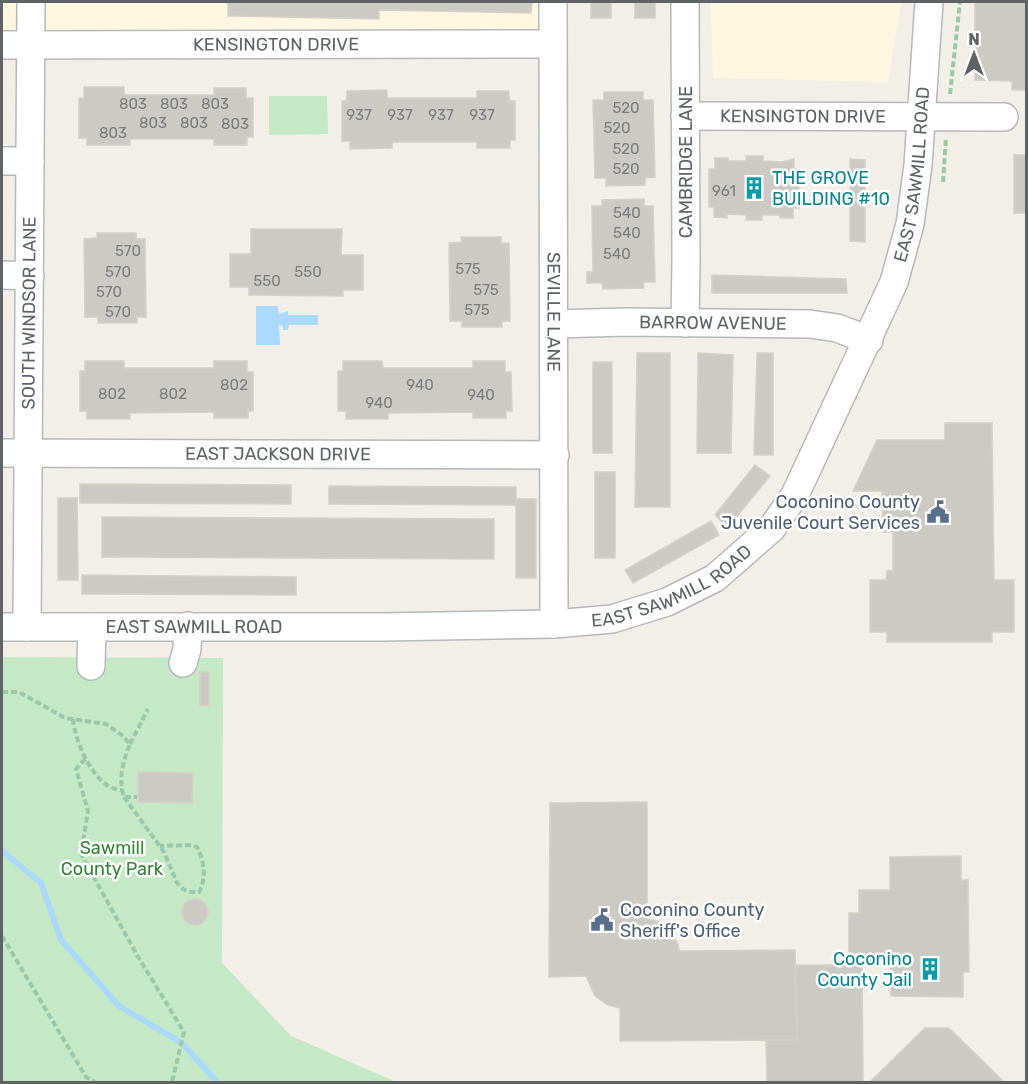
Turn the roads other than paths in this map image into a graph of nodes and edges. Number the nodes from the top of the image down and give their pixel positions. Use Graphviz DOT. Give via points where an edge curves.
graph roads {
  1 [pos="31,2"];
  2 [pos="553,2"];
  3 [pos="685,2"];
  4 [pos="929,2"];
  5 [pos="552,44"];
  6 [pos="2,45"];
  7 [pos="31,45"];
  8 [pos="685,116"];
  9 [pos="921,117"];
  10 [pos="1005,117"];
  11 [pos="2,160"];
  12 [pos="30,161"];
  13 [pos="2,275"];
  14 [pos="30,276"];
  15 [pos="685,323"];
  16 [pos="555,324"];
  17 [pos="869,340"];
  18 [pos="2,453"];
  19 [pos="28,453"];
  20 [pos="555,454"];
  21 [pos="554,624"];
  22 [pos="188,626"];
  23 [pos="14,627"];
  24 [pos="92,627"];
  25 [pos="183,663"];
  26 [pos="92,666"];
  1 -- 7 [label="street, SOUTH WINDSOR LANE"];
  2 -- 5 [label="street, SEVILLE LANE"];
  3 -- 8 [label="street, CAMBRIDGE LANE"];
  4 -- 9 [label="street, EAST SAWMILL ROAD"];
  5 -- 7 [label="street, KENSINGTON DRIVE"];
  5 -- 16 [label="street, SEVILLE LANE"];
  6 -- 7 [label="street, KENSINGTON DRIVE"];
  7 -- 12 [label="street, SOUTH WINDSOR LANE"];
  8 -- 9 [label="street, KENSINGTON DRIVE"];
  8 -- 15 [label="street, CAMBRIDGE LANE"];
  9 -- 10 [label="street, KENSINGTON DRIVE"];
  9 -- 17 [label="street, EAST SAWMILL ROAD" via="910,224 894,282"];
  11 -- 12 [label="street"];
  12 -- 14 [label="street, SOUTH WINDSOR LANE"];
  13 -- 14 [label="street"];
  14 -- 19 [label="street, SOUTH WINDSOR LANE"];
  15 -- 16 [label="street, BARROW AVENUE"];
  15 -- 17 [label="street, BARROW AVENUE" via="810,324 837,328"];
  16 -- 20 [label="street, SEVILLE LANE"];
  17 -- 21 [label="street, EAST SAWMILL ROAD" via="795,495 772,528 715,578 667,602 612,619"];
  18 -- 19 [label="street, EAST JACKSON DRIVE"];
  19 -- 20 [label="street, EAST JACKSON DRIVE"];
  19 -- 23 [label="street, SOUTH WINDSOR LANE"];
  20 -- 21 [label="street, SEVILLE LANE"];
  21 -- 22 [label="street, EAST SAWMILL ROAD"];
  22 -- 24 [label="street, EAST SAWMILL ROAD"];
  22 -- 25 [label="street"];
  23 -- 24 [label="street, EAST SAWMILL ROAD"];
  24 -- 26 [label="street"];
}
